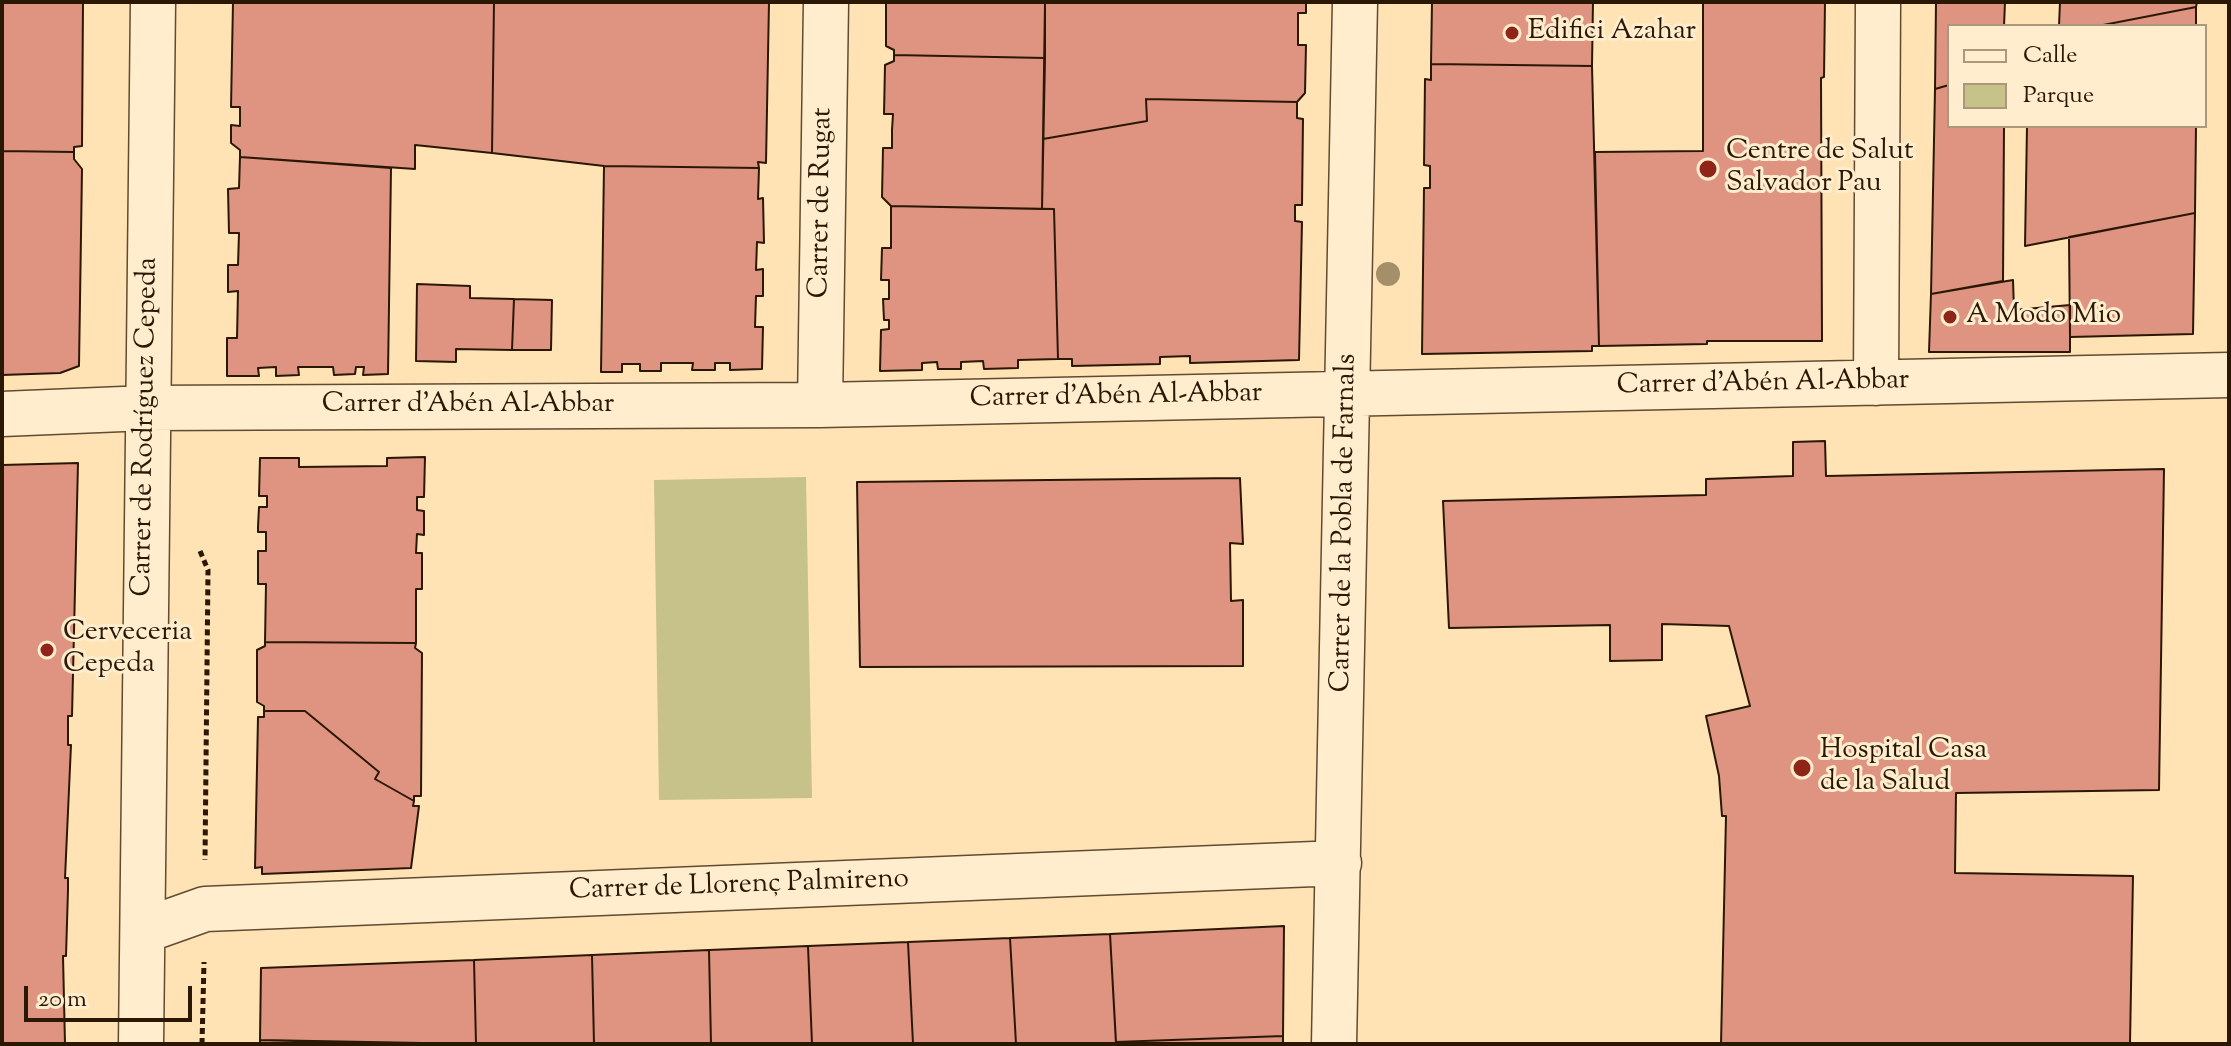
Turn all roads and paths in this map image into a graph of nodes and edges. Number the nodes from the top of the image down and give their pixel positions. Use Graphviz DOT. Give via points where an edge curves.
graph roads {
  1 [pos="153,2"];
  2 [pos="826,2"];
  3 [pos="1355,2"];
  4 [pos="1878,2"];
  5 [pos="2229,375"];
  6 [pos="1876,383"];
  7 [pos="1349,393"];
  8 [pos="820,405"];
  9 [pos="147,408"];
  10 [pos="2,414"];
  11 [pos="1339,863"];
  12 [pos="143,931"];
  13 [pos="141,1044"];
  14 [pos="1334,1044"];
  1 -- 9 [label="street, Carrer de Rodríguez Cepeda"];
  2 -- 8 [label="street, Carrer de Rugat"];
  3 -- 7 [label="street, Carrer de la Pobla de Farnals"];
  4 -- 6 [label="street"];
  5 -- 6 [label="street, Carrer d'Abén Al-Abbar"];
  6 -- 7 [label="street, Carrer d'Abén Al-Abbar"];
  7 -- 8 [label="street, Carrer d'Abén Al-Abbar"];
  7 -- 11 [label="street, Carrer de la Pobla de Farnals"];
  8 -- 9 [label="street, Carrer d'Abén Al-Abbar"];
  9 -- 10 [label="street, Carrer d'Abén Al-Abbar"];
  9 -- 12 [label="street, Carrer de Rodríguez Cepeda"];
  11 -- 12 [label="street, Carrer de Llorenç Palmireno" via="205,909"];
  11 -- 14 [label="street, Carrer de la Pobla de Farnals"];
  12 -- 13 [label="street, Carrer de Rodríguez Cepeda"];
}
